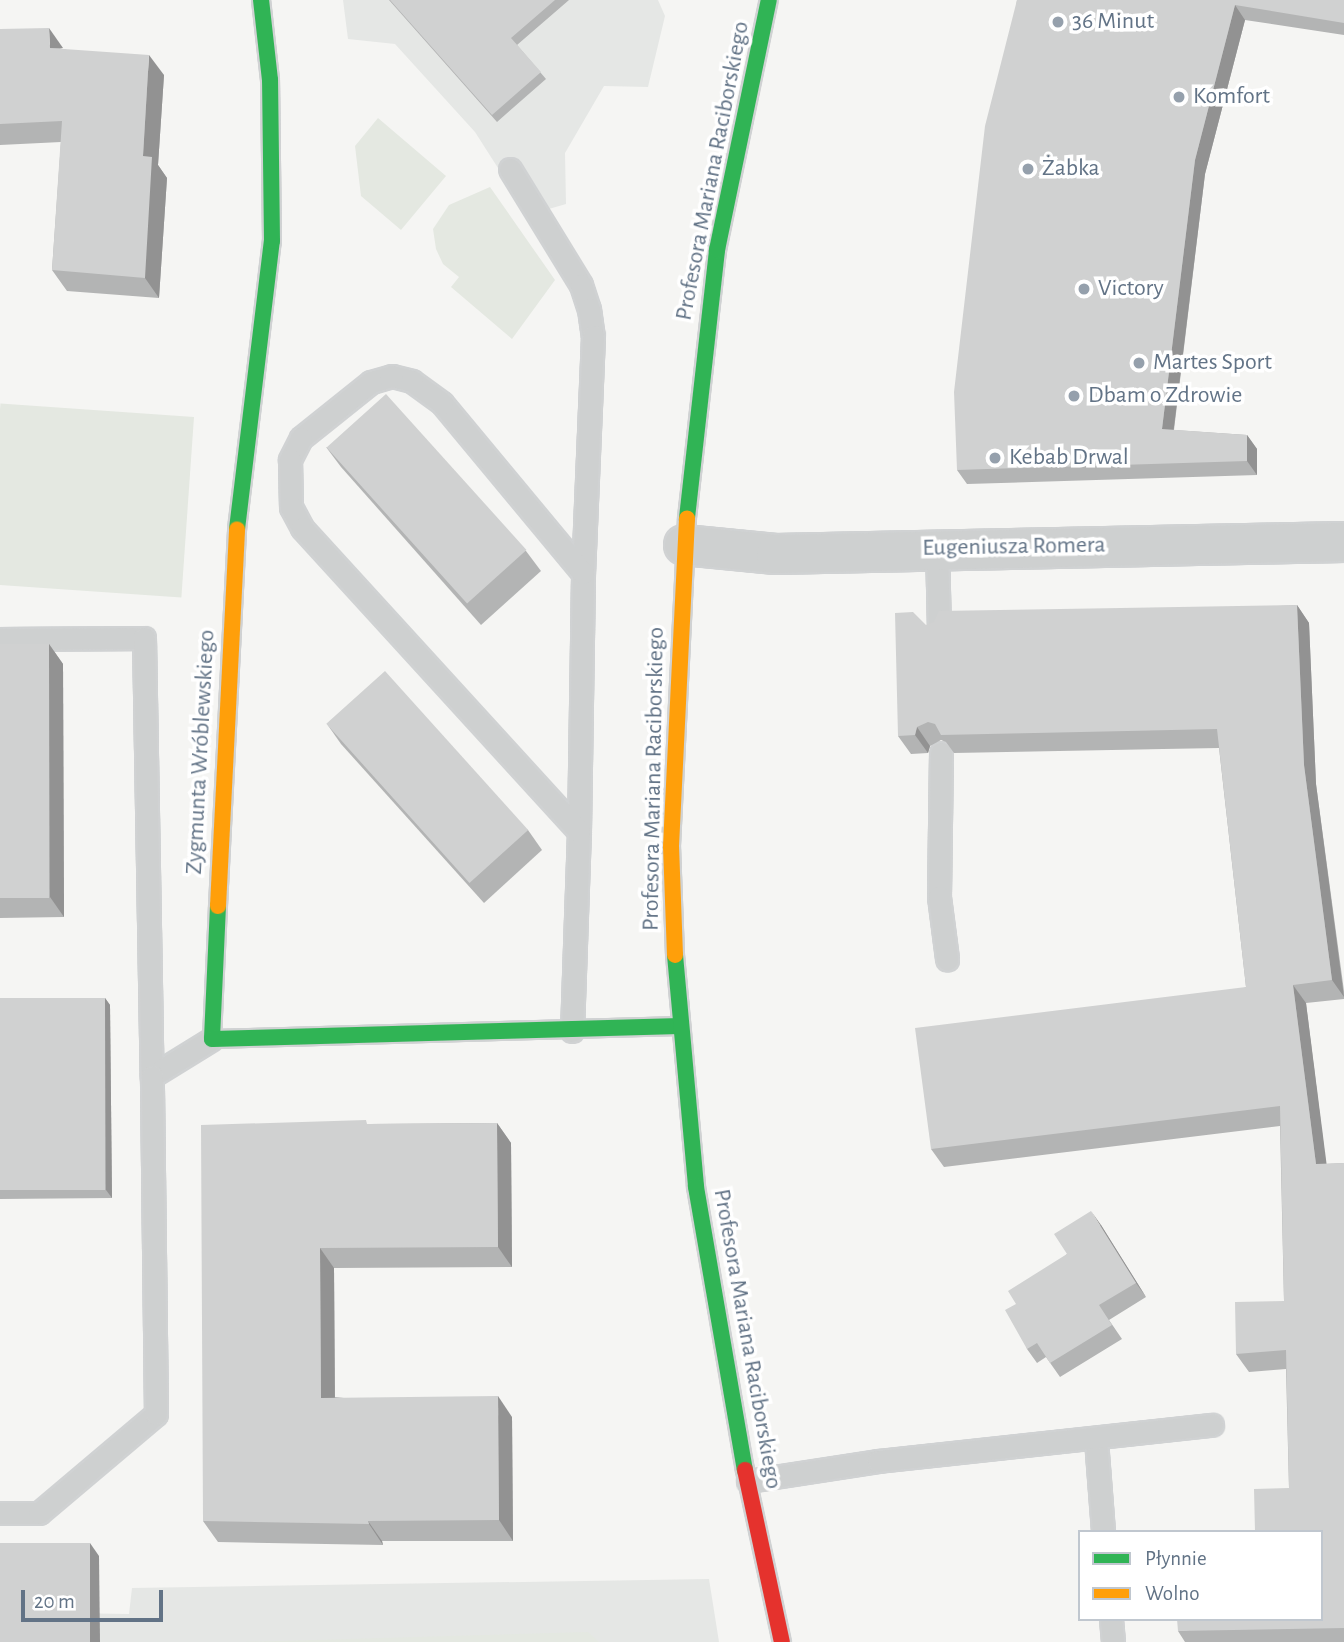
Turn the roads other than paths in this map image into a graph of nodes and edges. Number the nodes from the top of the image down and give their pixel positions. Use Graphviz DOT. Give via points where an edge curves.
graph roads {
  1 [pos="261,0"];
  2 [pos="769,0"];
  3 [pos="510,169"];
  4 [pos="1344,542"];
  5 [pos="684,545"];
  6 [pos="937,548"];
  7 [pos="583,573"];
  8 [pos="939,630"];
  9 [pos="0,639"];
  10 [pos="941,753"];
  11 [pos="579,831"];
  12 [pos="947,959"];
  13 [pos="681,1026"];
  14 [pos="572,1031"];
  15 [pos="212,1039"];
  16 [pos="152,1076"];
  17 [pos="1212,1424"];
  18 [pos="1096,1440"];
  19 [pos="748,1481"];
  20 [pos="0,1513"];
  21 [pos="1103,1530"];
  22 [pos="1111,1621"];
  23 [pos="782,1642"];
  24 [pos="1113,1642"];
  1 -- 15 [label="main road, Zygmunta Wróblewskiego" via="270,80 272,241 235,544"];
  2 -- 5 [label="main road, Profesora Mariana Raciborskiego" via="717,250"];
  3 -- 7 [label="lane" via="581,285 589,309 593,336"];
  4 -- 6 [label="street, Eugeniusza Romera"];
  5 -- 6 [label="street, Eugeniusza Romera" via="776,554"];
  5 -- 13 [label="main road, Profesora Mariana Raciborskiego" via="671,846"];
  6 -- 8 [label="lane"];
  7 -- 11 [label="lane"];
  7 -- 11 [label="lane" via="442,403 412,381 392,376 371,382 302,439 290,460 291,508 302,528"];
  9 -- 16 [label="lane" via="144,638"];
  10 -- 12 [label="lane" via="939,897"];
  11 -- 14 [label="lane"];
  13 -- 14 [label="main road"];
  13 -- 19 [label="main road, Profesora Mariana Raciborskiego" via="696,1187 729,1396"];
  14 -- 15 [label="main road"];
  15 -- 16 [label="lane"];
  16 -- 20 [label="lane" via="156,1414 40,1513"];
  17 -- 18 [label="lane"];
  18 -- 19 [label="lane" via="878,1461"];
  18 -- 21 [label="lane"];
  19 -- 23 [label="main road, Profesora Mariana Raciborskiego"];
  22 -- 24 [label="lane"];
}
